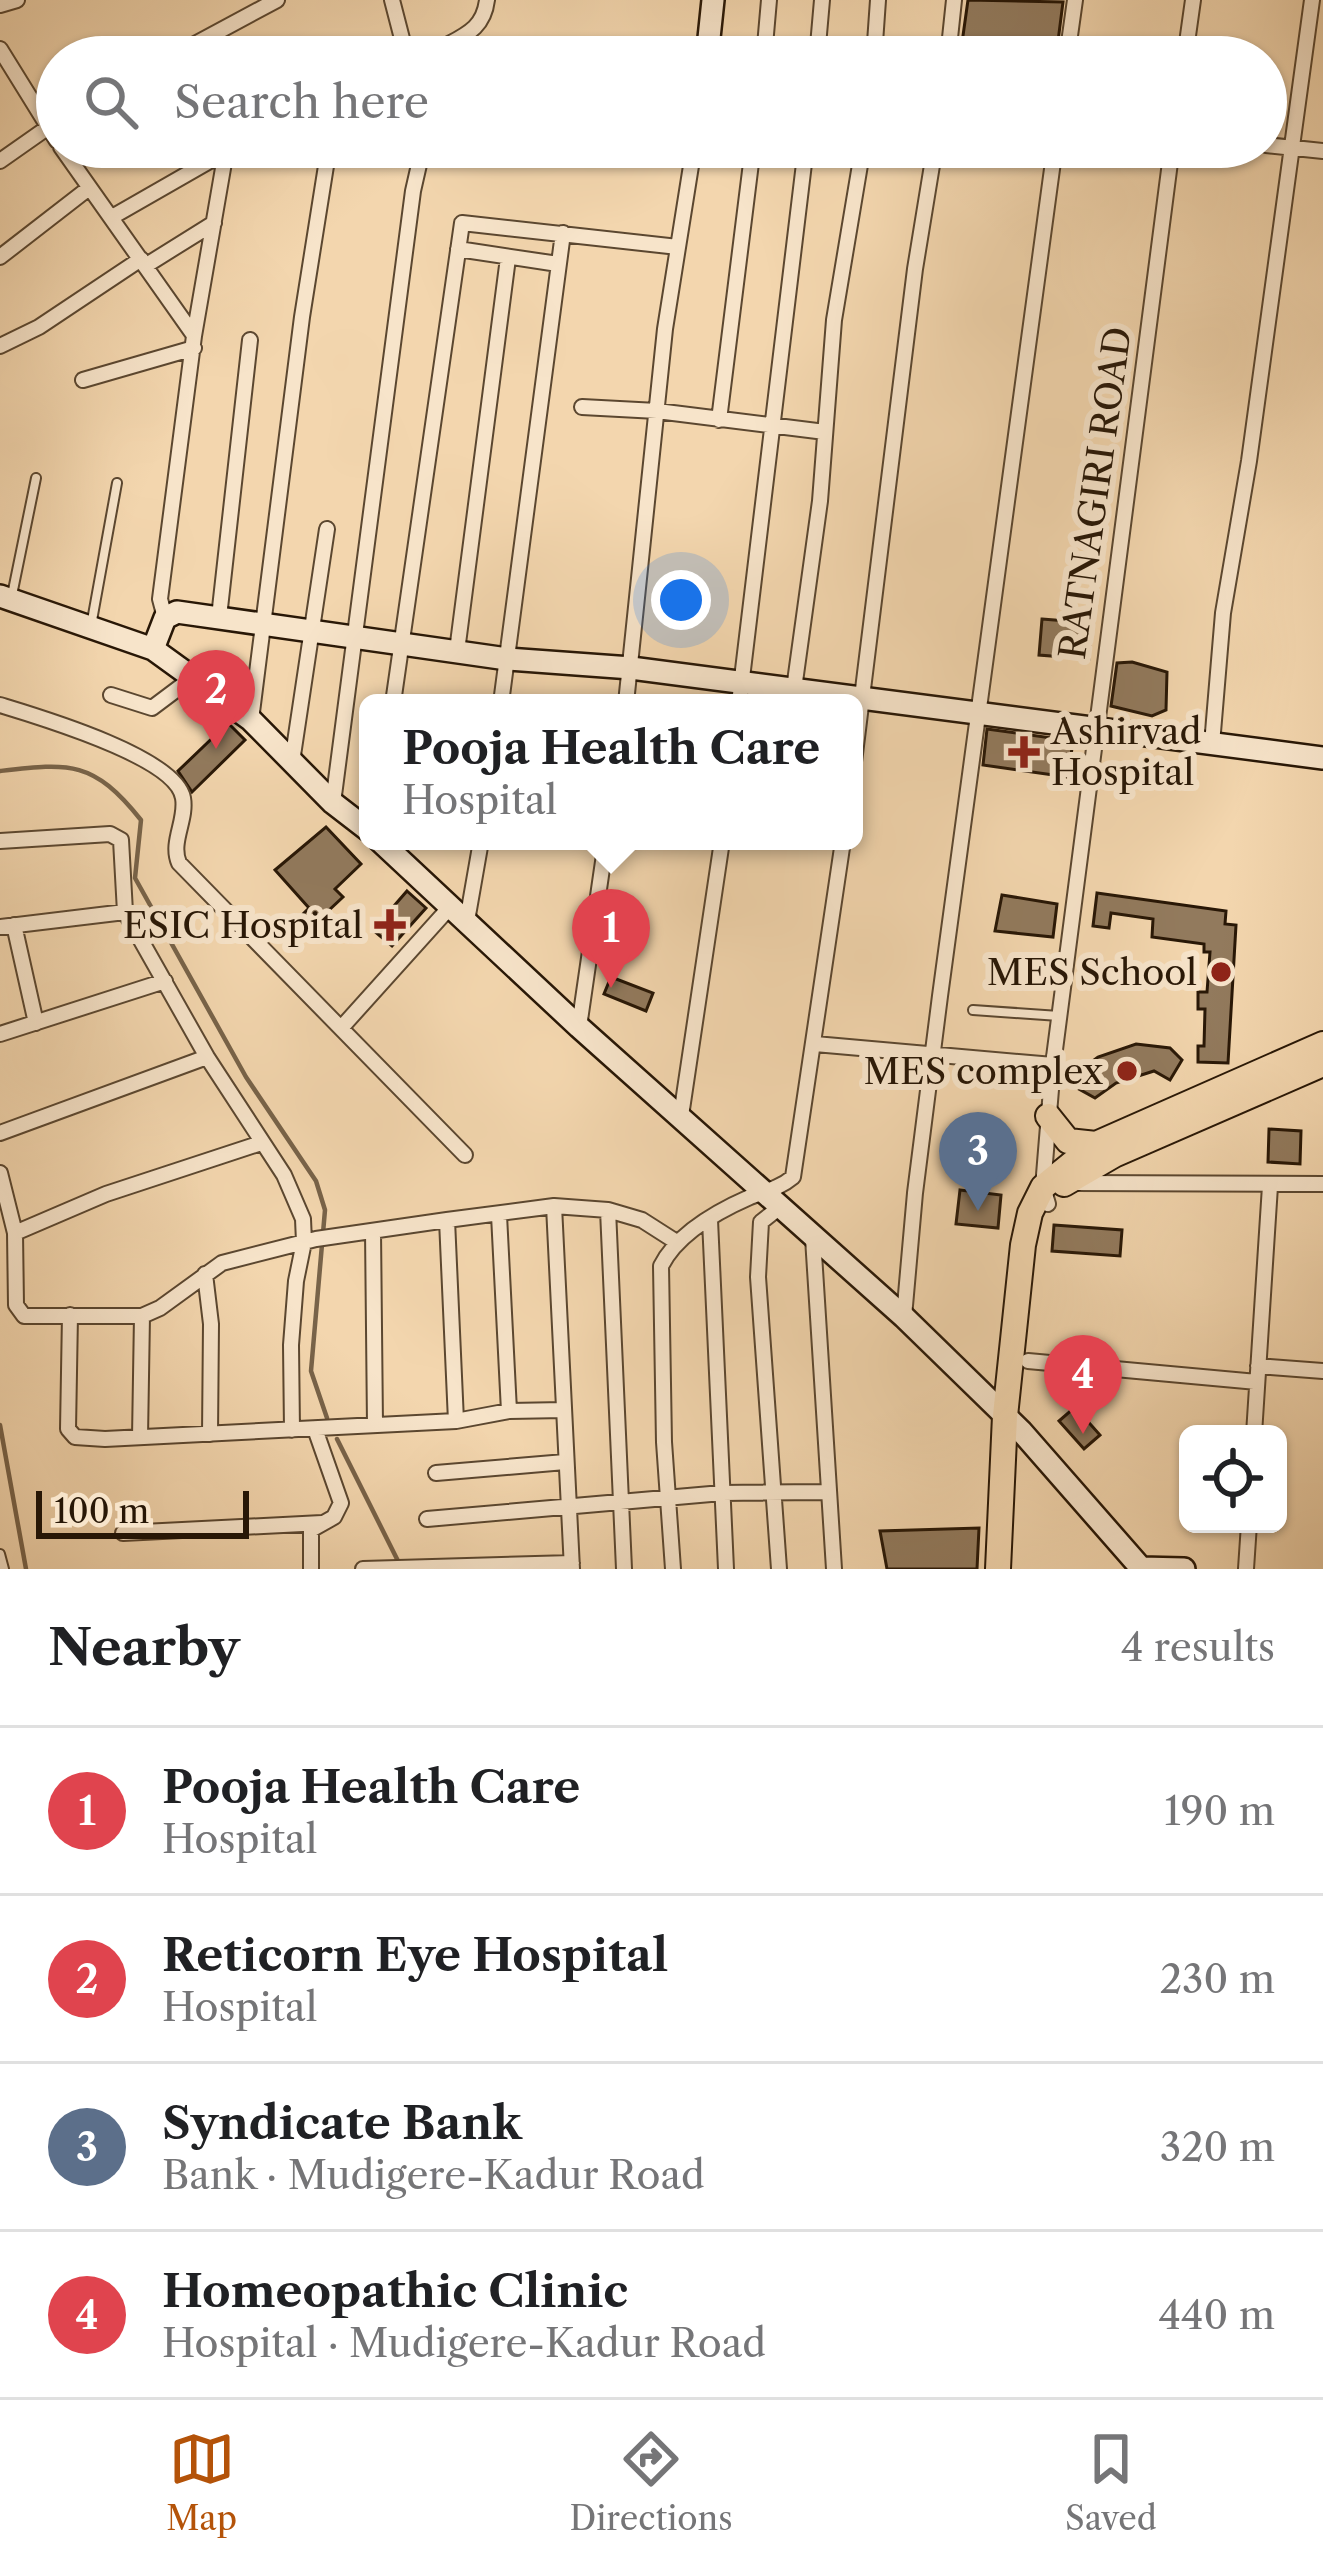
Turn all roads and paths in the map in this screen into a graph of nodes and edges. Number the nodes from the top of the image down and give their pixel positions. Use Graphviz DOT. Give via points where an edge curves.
graph roads {
  1 [pos="17,0"];
  2 [pos="277,0"];
  3 [pos="392,0"];
  4 [pos="487,0"];
  5 [pos="713,0"];
  6 [pos="770,0"];
  7 [pos="821,0"];
  8 [pos="878,0"];
  9 [pos="954,0"];
  10 [pos="1075,0"];
  11 [pos="1193,0"];
  12 [pos="1312,0"];
  13 [pos="0,5"];
  14 [pos="210,36"];
  15 [pos="396,36"];
  16 [pos="466,36"];
  17 [pos="709,36"];
  18 [pos="766,36"];
  19 [pos="818,36"];
  20 [pos="875,36"];
  21 [pos="950,36"];
  22 [pos="1070,36"];
  23 [pos="1188,36"];
  24 [pos="0,49"];
  25 [pos="6,70"];
  26 [pos="36,105"];
  27 [pos="36,135"];
  28 [pos="1287,147"];
  29 [pos="1292,147"];
  30 [pos="1323,151"];
  31 [pos="0,161"];
  32 [pos="75,168"];
  33 [pos="197,168"];
  34 [pos="226,168"];
  35 [pos="325,168"];
  36 [pos="418,168"];
  37 [pos="691,168"];
  38 [pos="750,168"];
  39 [pos="803,168"];
  40 [pos="859,168"];
  41 [pos="931,168"];
  42 [pos="1052,168"];
  43 [pos="1169,168"];
  44 [pos="89,188"];
  45 [pos="112,217"];
  46 [pos="214,224"];
  47 [pos="563,233"];
  48 [pos="678,247"];
  49 [pos="458,249"];
  50 [pos="0,257"];
  51 [pos="508,258"];
  52 [pos="143,262"];
  53 [pos="558,264"];
  54 [pos="250,340"];
  55 [pos="194,342"];
  56 [pos="0,346"];
  57 [pos="83,380"];
  58 [pos="582,407"];
  59 [pos="657,411"];
  60 [pos="718,420"];
  61 [pos="770,426"];
  62 [pos="825,432"];
  63 [pos="36,478"];
  64 [pos="117,482"];
  65 [pos="327,529"];
  66 [pos="6,598"];
  67 [pos="219,617"];
  68 [pos="165,618"];
  69 [pos="263,624"];
  70 [pos="91,628"];
  71 [pos="313,631"];
  72 [pos="357,637"];
  73 [pos="402,644"];
  74 [pos="153,649"];
  75 [pos="457,651"];
  76 [pos="507,658"];
  77 [pos="631,668"];
  78 [pos="192,678"];
  79 [pos="794,689"];
  80 [pos="740,693"];
  81 [pos="394,694"];
  82 [pos="502,694"];
  83 [pos="627,694"];
  84 [pos="828,694"];
  85 [pos="111,695"];
  86 [pos="863,699"];
  87 [pos="0,705"];
  88 [pos="976,714"];
  89 [pos="251,720"];
  90 [pos="1094,729"];
  91 [pos="1212,744"];
  92 [pos="1323,758"];
  93 [pos="292,762"];
  94 [pos="334,803"];
  95 [pos="359,823"];
  96 [pos="0,841"];
  97 [pos="390,850"];
  98 [pos="479,850"];
  99 [pos="605,850"];
  100 [pos="721,850"];
  101 [pos="842,850"];
  102 [pos="125,912"];
  103 [pos="459,914"];
  104 [pos="7,926"];
  105 [pos="165,981"];
  106 [pos="973,1010"];
  107 [pos="1059,1016"];
  108 [pos="36,1023"];
  109 [pos="341,1027"];
  110 [pos="579,1027"];
  111 [pos="0,1034"];
  112 [pos="815,1044"];
  113 [pos="1323,1044"];
  114 [pos="934,1055"];
  115 [pos="207,1058"];
  116 [pos="1323,1064"];
  117 [pos="1053,1065"];
  118 [pos="681,1116"];
  119 [pos="1048,1116"];
  120 [pos="0,1132"];
  121 [pos="261,1143"];
  122 [pos="1096,1144"];
  123 [pos="465,1155"];
  124 [pos="0,1173"];
  125 [pos="1323,1184"];
  126 [pos="1270,1186"];
  127 [pos="1052,1191"];
  128 [pos="772,1199"];
  129 [pos="554,1206"];
  130 [pos="608,1210"];
  131 [pos="499,1215"];
  132 [pos="447,1220"];
  133 [pos="710,1220"];
  134 [pos="374,1231"];
  135 [pos="15,1233"];
  136 [pos="813,1238"];
  137 [pos="317,1239"];
  138 [pos="677,1243"];
  139 [pos="205,1274"];
  140 [pos="70,1315"];
  141 [pos="142,1316"];
  142 [pos="904,1317"];
  143 [pos="1028,1361"];
  144 [pos="1323,1371"];
  145 [pos="1258,1374"];
  146 [pos="564,1410"];
  147 [pos="509,1411"];
  148 [pos="456,1421"];
  149 [pos="1013,1424"];
  150 [pos="375,1425"];
  151 [pos="1255,1425"];
  152 [pos="315,1429"];
  153 [pos="292,1430"];
  154 [pos="210,1434"];
  155 [pos="140,1437"];
  156 [pos="566,1462"];
  157 [pos="436,1473"];
  158 [pos="826,1492"];
  159 [pos="722,1493"];
  160 [pos="771,1493"];
  161 [pos="668,1499"];
  162 [pos="621,1502"];
  163 [pos="567,1504"];
  164 [pos="427,1519"];
  165 [pos="322,1523"];
  166 [pos="1248,1533"];
  167 [pos="123,1534"];
  168 [pos="0,1554"];
  169 [pos="404,1566"];
  170 [pos="572,1566"];
  171 [pos="1141,1568"];
  172 [pos="4,1569"];
  173 [pos="311,1569"];
  174 [pos="363,1569"];
  175 [pos="624,1569"];
  176 [pos="673,1569"];
  177 [pos="725,1569"];
  178 [pos="779,1569"];
  179 [pos="834,1569"];
  180 [pos="998,1569"];
  181 [pos="1013,1569"];
  182 [pos="1184,1569"];
  183 [pos="1246,1569"];
  1 -- 13 [label="street"];
  2 -- 14 [label="street"];
  3 -- 15 [label="street"];
  4 -- 16 [label="street" via="485,16"];
  5 -- 17 [label="street"];
  6 -- 18 [label="street"];
  7 -- 19 [label="street"];
  8 -- 20 [label="street"];
  9 -- 21 [label="street"];
  10 -- 22 [label="street"];
  11 -- 23 [label="street"];
  12 -- 29 [label="street"];
  24 -- 25 [label="street"];
  25 -- 26 [label="street"];
  27 -- 31 [label="street"];
  28 -- 29 [label="street"];
  29 -- 30 [label="street"];
  29 -- 91 [label="street" via="1223,614"];
  32 -- 44 [label="street"];
  33 -- 45 [label="street"];
  34 -- 46 [label="street"];
  35 -- 69 [label="street"];
  36 -- 72 [label="street"];
  37 -- 48 [label="street"];
  38 -- 60 [label="street"];
  39 -- 61 [label="street"];
  40 -- 62 [label="street"];
  41 -- 86 [label="street"];
  42 -- 88 [label="street"];
  43 -- 90 [label="street, RATNAGIRI ROAD"];
  44 -- 45 [label="street"];
  44 -- 50 [label="street"];
  45 -- 52 [label="street"];
  46 -- 52 [label="street"];
  46 -- 55 [label="street"];
  47 -- 48 [label="street"];
  47 -- 49 [label="street" via="466,220"];
  47 -- 53 [label="street"];
  48 -- 59 [label="street"];
  49 -- 51 [label="street"];
  49 -- 73 [label="street"];
  51 -- 53 [label="street"];
  51 -- 75 [label="street"];
  52 -- 55 [label="street"];
  52 -- 56 [label="street"];
  53 -- 76 [label="street"];
  54 -- 67 [label="street"];
  55 -- 57 [label="street"];
  55 -- 68 [label="street" via="160,599"];
  58 -- 59 [label="street"];
  59 -- 60 [label="street"];
  59 -- 77 [label="street"];
  60 -- 61 [label="street"];
  61 -- 62 [label="street"];
  61 -- 80 [label="street"];
  62 -- 79 [label="street"];
  63 -- 66 [label="lane"];
  64 -- 70 [label="lane"];
  65 -- 71 [label="street"];
  66 -- 70 [label="street"];
  67 -- 68 [label="street"];
  67 -- 69 [label="street"];
  68 -- 74 [label="street"];
  69 -- 71 [label="street"];
  69 -- 89 [label="street"];
  70 -- 74 [label="street"];
  71 -- 72 [label="street"];
  71 -- 93 [label="street"];
  72 -- 73 [label="street"];
  72 -- 94 [label="street"];
  73 -- 75 [label="street"];
  73 -- 81 [label="street"];
  74 -- 78 [label="street"];
  75 -- 76 [label="street"];
  76 -- 77 [label="street"];
  76 -- 82 [label="street"];
  77 -- 80 [label="street"];
  77 -- 83 [label="street"];
  78 -- 85 [label="street" via="152,708"];
  78 -- 89 [label="street"];
  79 -- 80 [label="street"];
  79 -- 84 [label="street"];
  86 -- 88 [label="street"];
  87 -- 109 [label="street" via="85,730 175,783 183,802 179,863"];
  88 -- 90 [label="street"];
  88 -- 114 [label="street"];
  89 -- 93 [label="street"];
  90 -- 91 [label="street"];
  90 -- 107 [label="street, RATNAGIRI ROAD"];
  91 -- 92 [label="street"];
  93 -- 94 [label="street"];
  94 -- 95 [label="street"];
  96 -- 102 [label="street" via="116,836"];
  97 -- 103 [label="street"];
  98 -- 103 [label="street"];
  99 -- 110 [label="street"];
  100 -- 118 [label="street"];
  101 -- 112 [label="street"];
  102 -- 104 [label="street"];
  102 -- 105 [label="street"];
  103 -- 109 [label="street"];
  103 -- 110 [label="street"];
  104 -- 108 [label="street"];
  105 -- 108 [label="street"];
  105 -- 115 [label="street"];
  106 -- 107 [label="lane"];
  107 -- 117 [label="street, RATNAGIRI ROAD"];
  108 -- 111 [label="street"];
  109 -- 123 [label="street"];
  110 -- 118 [label="street"];
  112 -- 114 [label="street"];
  112 -- 128 [label="street" via="793,1177"];
  113 -- 122 [label="highway"];
  114 -- 117 [label="street"];
  114 -- 142 [label="street"];
  115 -- 120 [label="street"];
  115 -- 121 [label="street"];
  116 -- 127 [label="highway" via="1114,1155"];
  117 -- 119 [label="street, RATNAGIRI ROAD"];
  118 -- 128 [label="street"];
  119 -- 122 [label="highway" via="1068,1141"];
  119 -- 127 [label="street, RATNAGIRI ROAD"];
  121 -- 135 [label="street"];
  121 -- 137 [label="street"];
  122 -- 127 [label="highway"];
  124 -- 135 [label="street"];
  125 -- 126 [label="street"];
  126 -- 127 [label="street"];
  126 -- 145 [label="street"];
  127 -- 143 [label="highway"];
  127 -- 149 [label="highway" via="1026,1226"];
  128 -- 133 [label="street"];
  128 -- 136 [label="street"];
  128 -- 160 [label="street" via="761,1222 758,1277"];
  129 -- 130 [label="street"];
  129 -- 131 [label="street"];
  129 -- 146 [label="street"];
  130 -- 138 [label="street"];
  130 -- 162 [label="street"];
  131 -- 132 [label="street"];
  131 -- 147 [label="street"];
  132 -- 134 [label="street"];
  132 -- 148 [label="street"];
  133 -- 138 [label="street"];
  133 -- 159 [label="street"];
  134 -- 137 [label="street"];
  134 -- 150 [label="street"];
  135 -- 140 [label="street" via="18,1311"];
  136 -- 142 [label="street"];
  136 -- 158 [label="street"];
  137 -- 139 [label="street"];
  137 -- 153 [label="street" via="296,1281"];
  138 -- 161 [label="street" via="661,1266"];
  139 -- 141 [label="street"];
  139 -- 154 [label="street"];
  140 -- 141 [label="street"];
  140 -- 155 [label="street" via="68,1429 75,1437"];
  141 -- 155 [label="street"];
  142 -- 149 [label="street"];
  143 -- 145 [label="street"];
  143 -- 149 [label="highway"];
  144 -- 145 [label="street"];
  145 -- 151 [label="street"];
  146 -- 147 [label="street"];
  146 -- 156 [label="street"];
  147 -- 148 [label="street"];
  148 -- 150 [label="street"];
  149 -- 171 [label="street"];
  149 -- 180 [label="highway"];
  149 -- 181 [label="highway"];
  150 -- 152 [label="street"];
  152 -- 153 [label="street"];
  152 -- 165 [label="street" via="340,1503"];
  153 -- 154 [label="street"];
  154 -- 155 [label="street"];
  156 -- 157 [label="street"];
  156 -- 163 [label="street"];
  158 -- 160 [label="street"];
  158 -- 179 [label="street"];
  159 -- 160 [label="street"];
  159 -- 161 [label="street"];
  159 -- 177 [label="street"];
  160 -- 178 [label="street"];
  161 -- 162 [label="street"];
  161 -- 176 [label="street"];
  162 -- 163 [label="street"];
  162 -- 175 [label="street"];
  163 -- 164 [label="street"];
  163 -- 170 [label="street"];
  165 -- 167 [label="street"];
  165 -- 173 [label="street" via="309,1535"];
  166 -- 183 [label="street"];
  168 -- 172 [label="lane"];
  169 -- 170 [label="street"];
  169 -- 174 [label="street"];
  171 -- 182 [label="street"];
}
